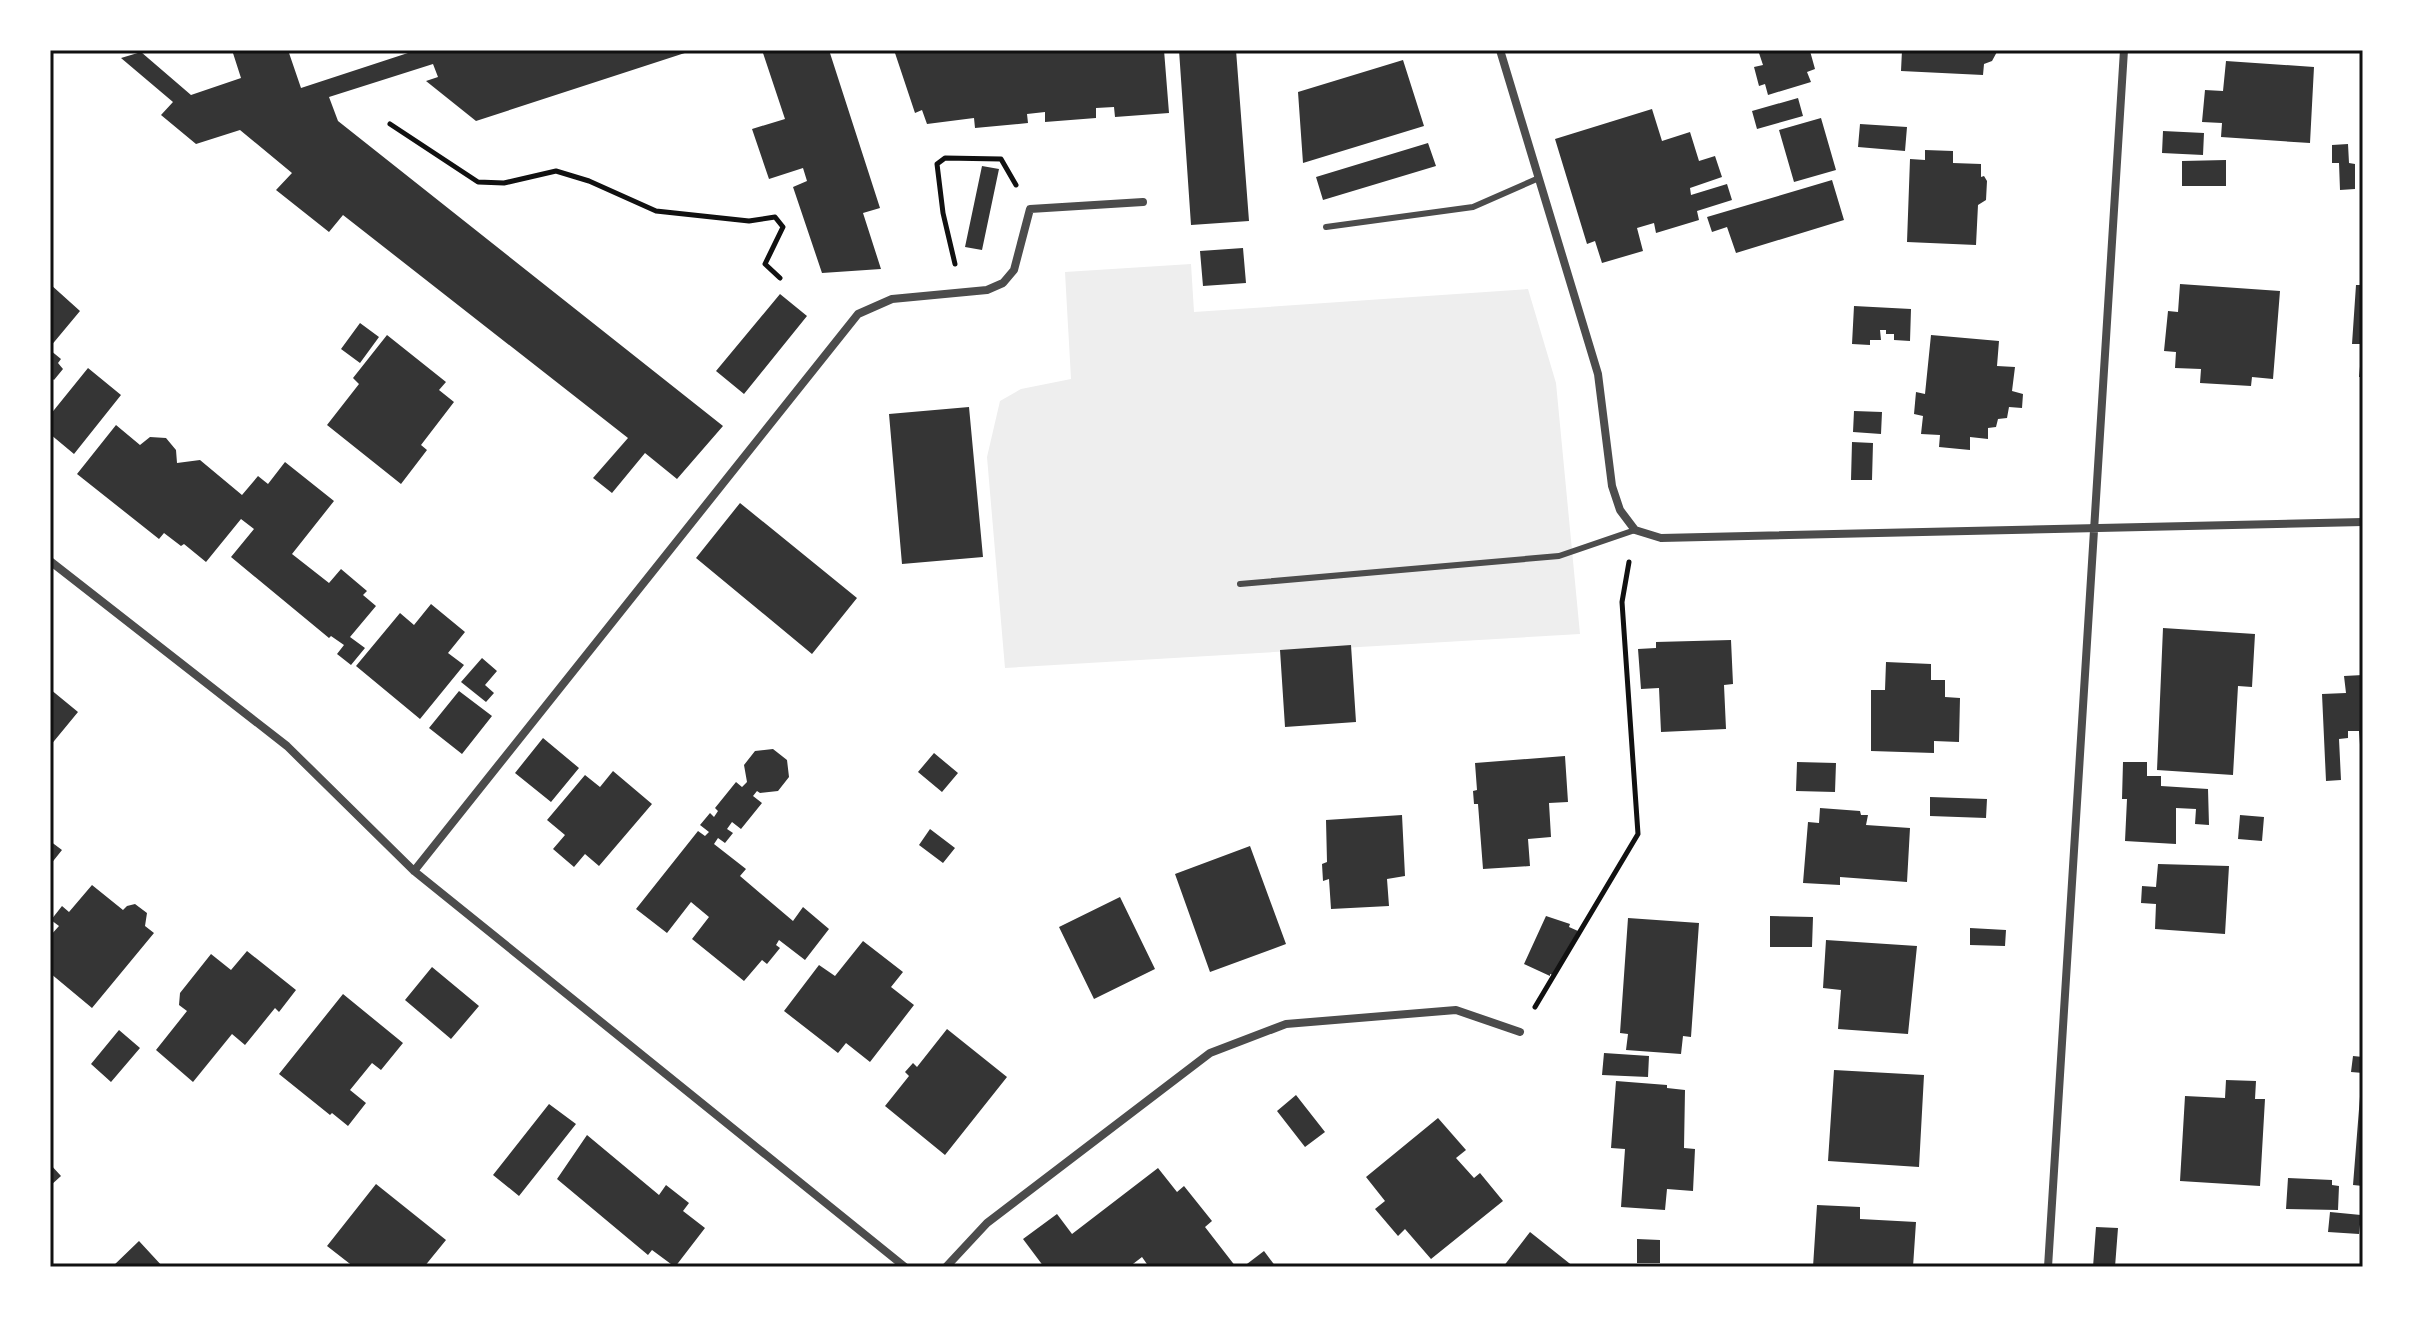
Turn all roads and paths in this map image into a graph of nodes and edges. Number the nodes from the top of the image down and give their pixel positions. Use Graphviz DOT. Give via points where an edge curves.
graph roads {
  1 [pos="1500,50"];
  2 [pos="2124,50"];
  3 [pos="390,124"];
  4 [pos="1539,178"];
  5 [pos="1143,202"];
  6 [pos="1030,209"];
  7 [pos="1326,227"];
  8 [pos="780,278"];
  9 [pos="955,293"];
  10 [pos="2363,522"];
  11 [pos="2096,528"];
  12 [pos="1635,530"];
  13 [pos="50,561"];
  14 [pos="1240,584"];
  15 [pos="414,871"];
  16 [pos="1520,1032"];
  17 [pos="905,1267"];
  18 [pos="946,1267"];
  19 [pos="2048,1267"];
  1 -- 4 [label="street"];
  2 -- 11 [label="street"];
  3 -- 8 [label="path" via="478,182 504,183 556,171 656,211 749,221 775,217 783,227 765,264"];
  4 -- 7 [label="lane" via="1473,207"];
  4 -- 12 [label="street" via="1598,374 1612,486 1620,510"];
  5 -- 6 [label="street"];
  6 -- 9 [label="street" via="1014,270 1003,283"];
  6 -- 9 [label="path" via="1001,159 945,158 937,164"];
  9 -- 15 [label="street" via="892,299 858,314"];
  10 -- 11 [label="street"];
  11 -- 12 [label="street" via="1661,538"];
  11 -- 19 [label="street"];
  12 -- 14 [label="lane" via="1559,556"];
  12 -- 16 [label="path" via="1622,602 1638,834"];
  13 -- 15 [label="street" via="287,746"];
  15 -- 17 [label="street"];
  16 -- 18 [label="street" via="1456,1010 1286,1024 1210,1053 987,1223"];
}
